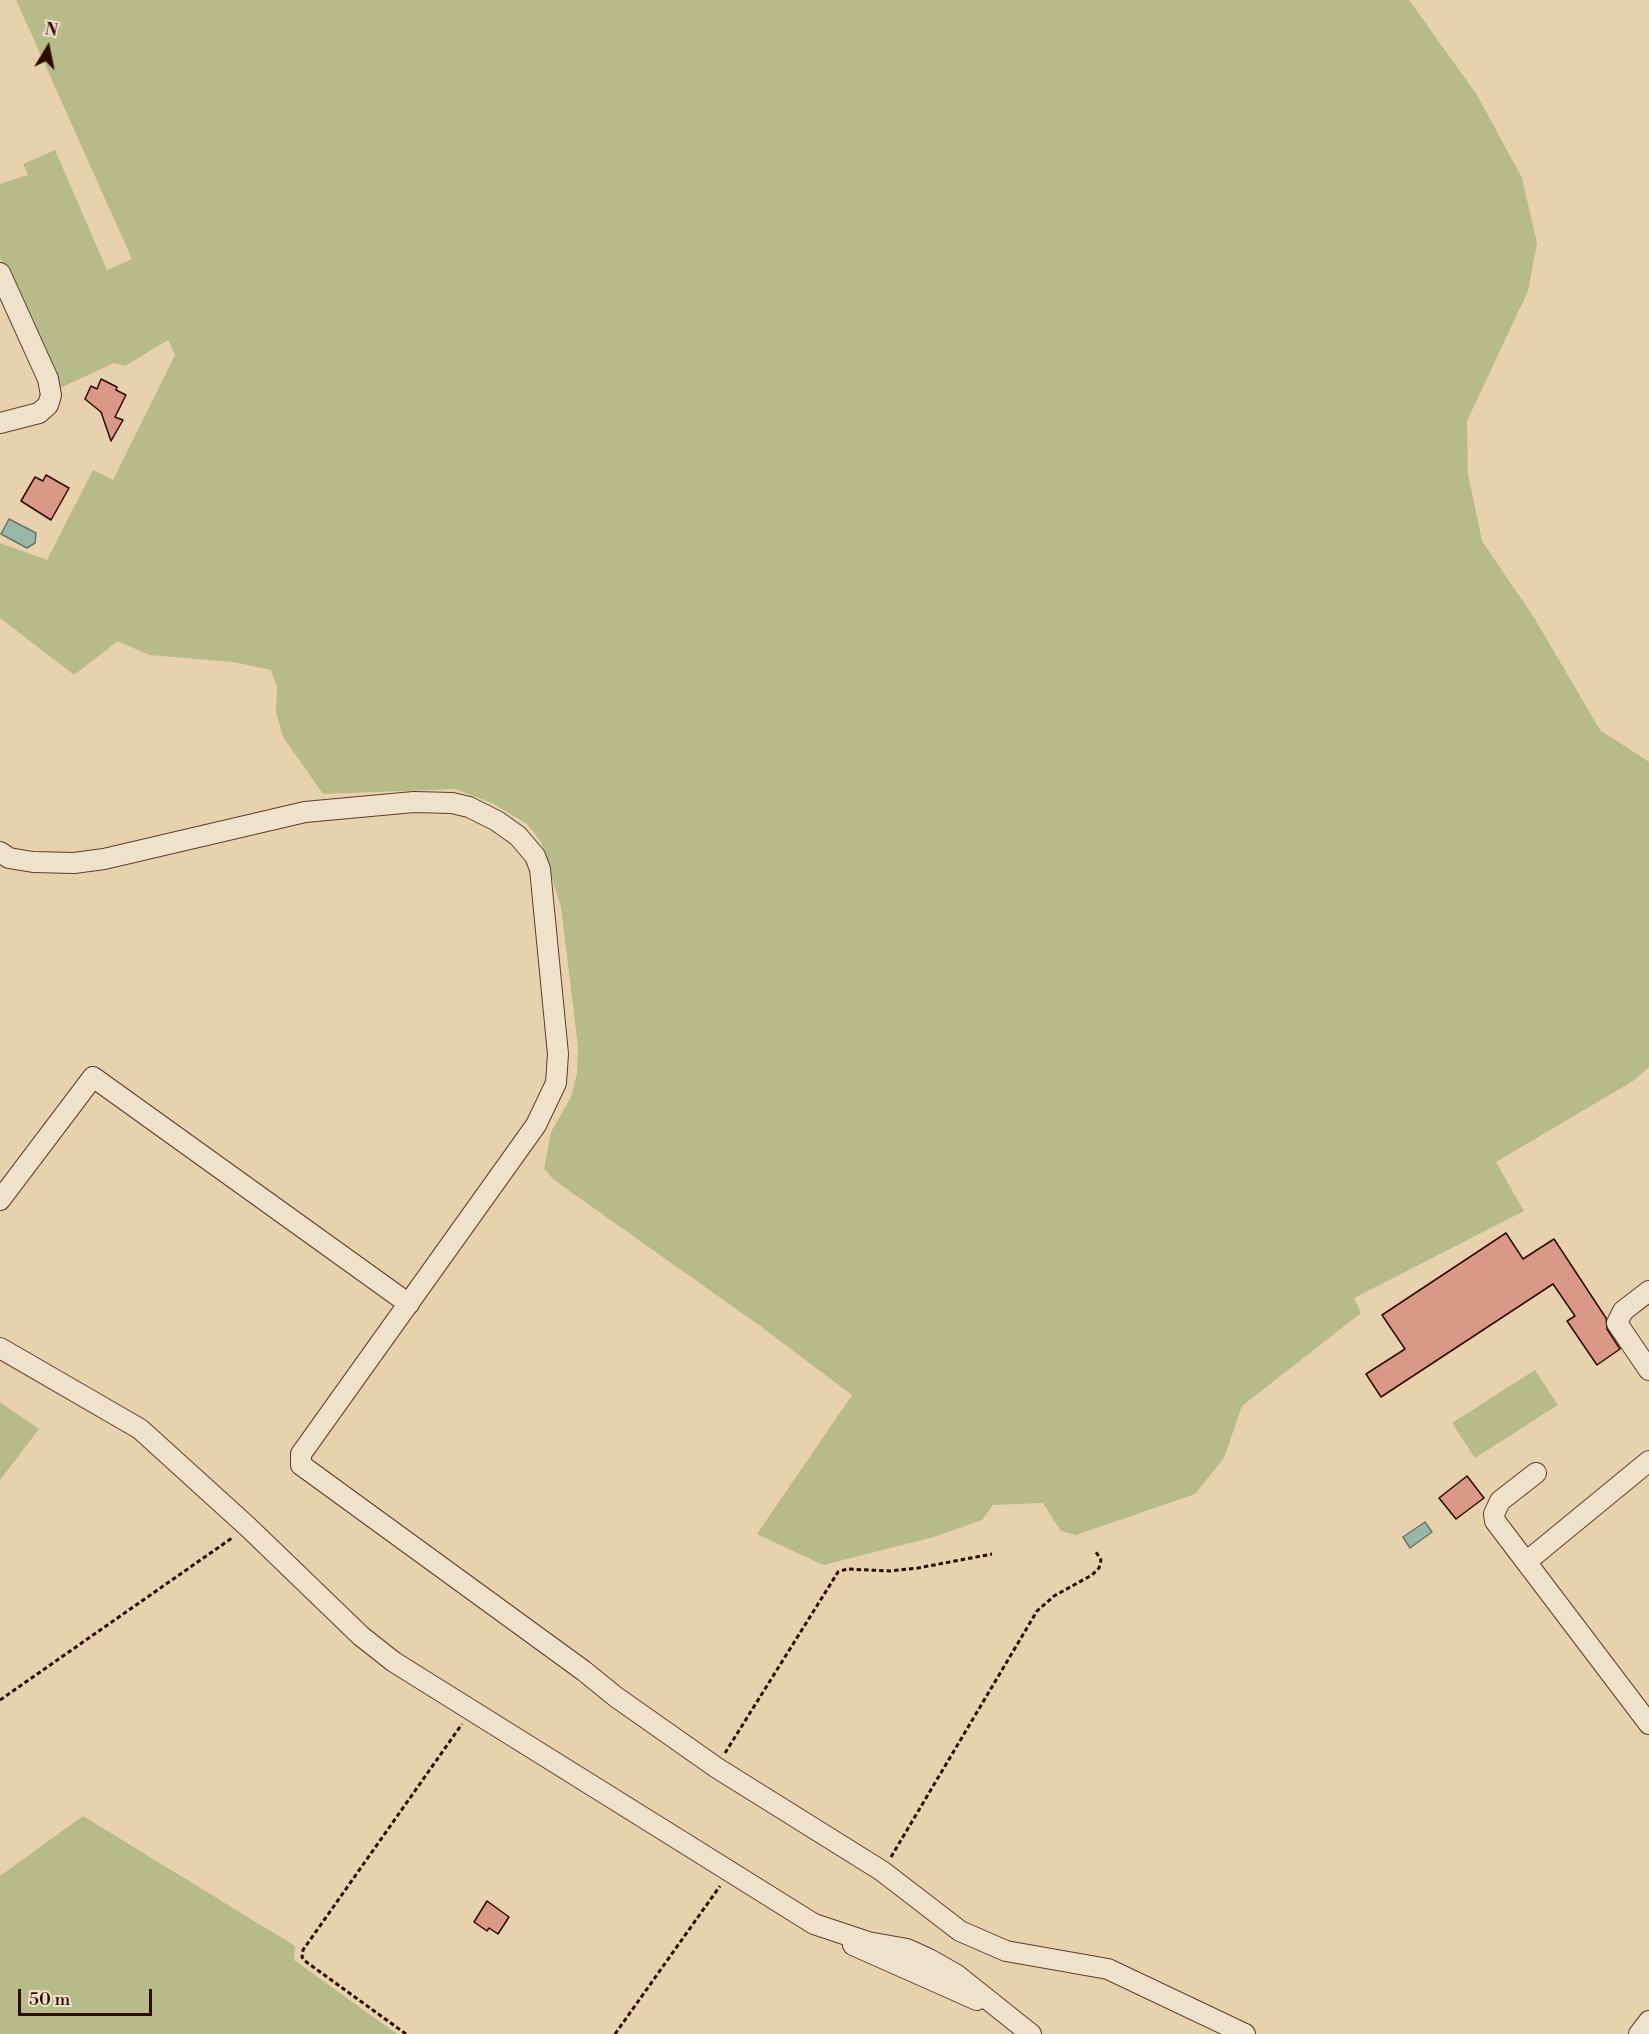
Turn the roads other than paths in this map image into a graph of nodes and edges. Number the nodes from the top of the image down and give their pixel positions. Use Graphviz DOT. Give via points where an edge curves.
graph roads {
  1 [pos="0,273"];
  2 [pos="0,423"];
  3 [pos="0,852"];
  4 [pos="0,1200"];
  5 [pos="1649,1291"];
  6 [pos="409,1304"];
  7 [pos="0,1348"];
  8 [pos="1649,1370"];
  9 [pos="1649,1461"];
  10 [pos="1536,1473"];
  11 [pos="1526,1562"];
  12 [pos="1649,1724"];
  13 [pos="1649,2021"];
  14 [pos="1031,2034"];
  15 [pos="1245,2034"];
  16 [pos="1639,2034"];
  1 -- 2 [label="street" via="48,379 51,395 48,405 39,413"];
  3 -- 6 [label="street" via="9,858 33,862 74,863 305,812 414,802 469,807 497,821 527,845 540,869 558,1054 556,1083 536,1125"];
  4 -- 6 [label="street" via="93,1077"];
  5 -- 8 [label="street" via="1623,1311 1617,1323"];
  6 -- 15 [label="street" via="301,1454 301,1465 616,1697 717,1767 882,1871 946,1922 973,1938 1027,1956 1108,1969"];
  7 -- 14 [label="street" via="140,1429 394,1662 814,1924 868,1942 907,1949 929,1959 957,1975"];
  9 -- 11 [label="street"];
  10 -- 11 [label="street" via="1500,1500 1494,1514"];
  11 -- 12 [label="street"];
  13 -- 16 [label="street"];
}
